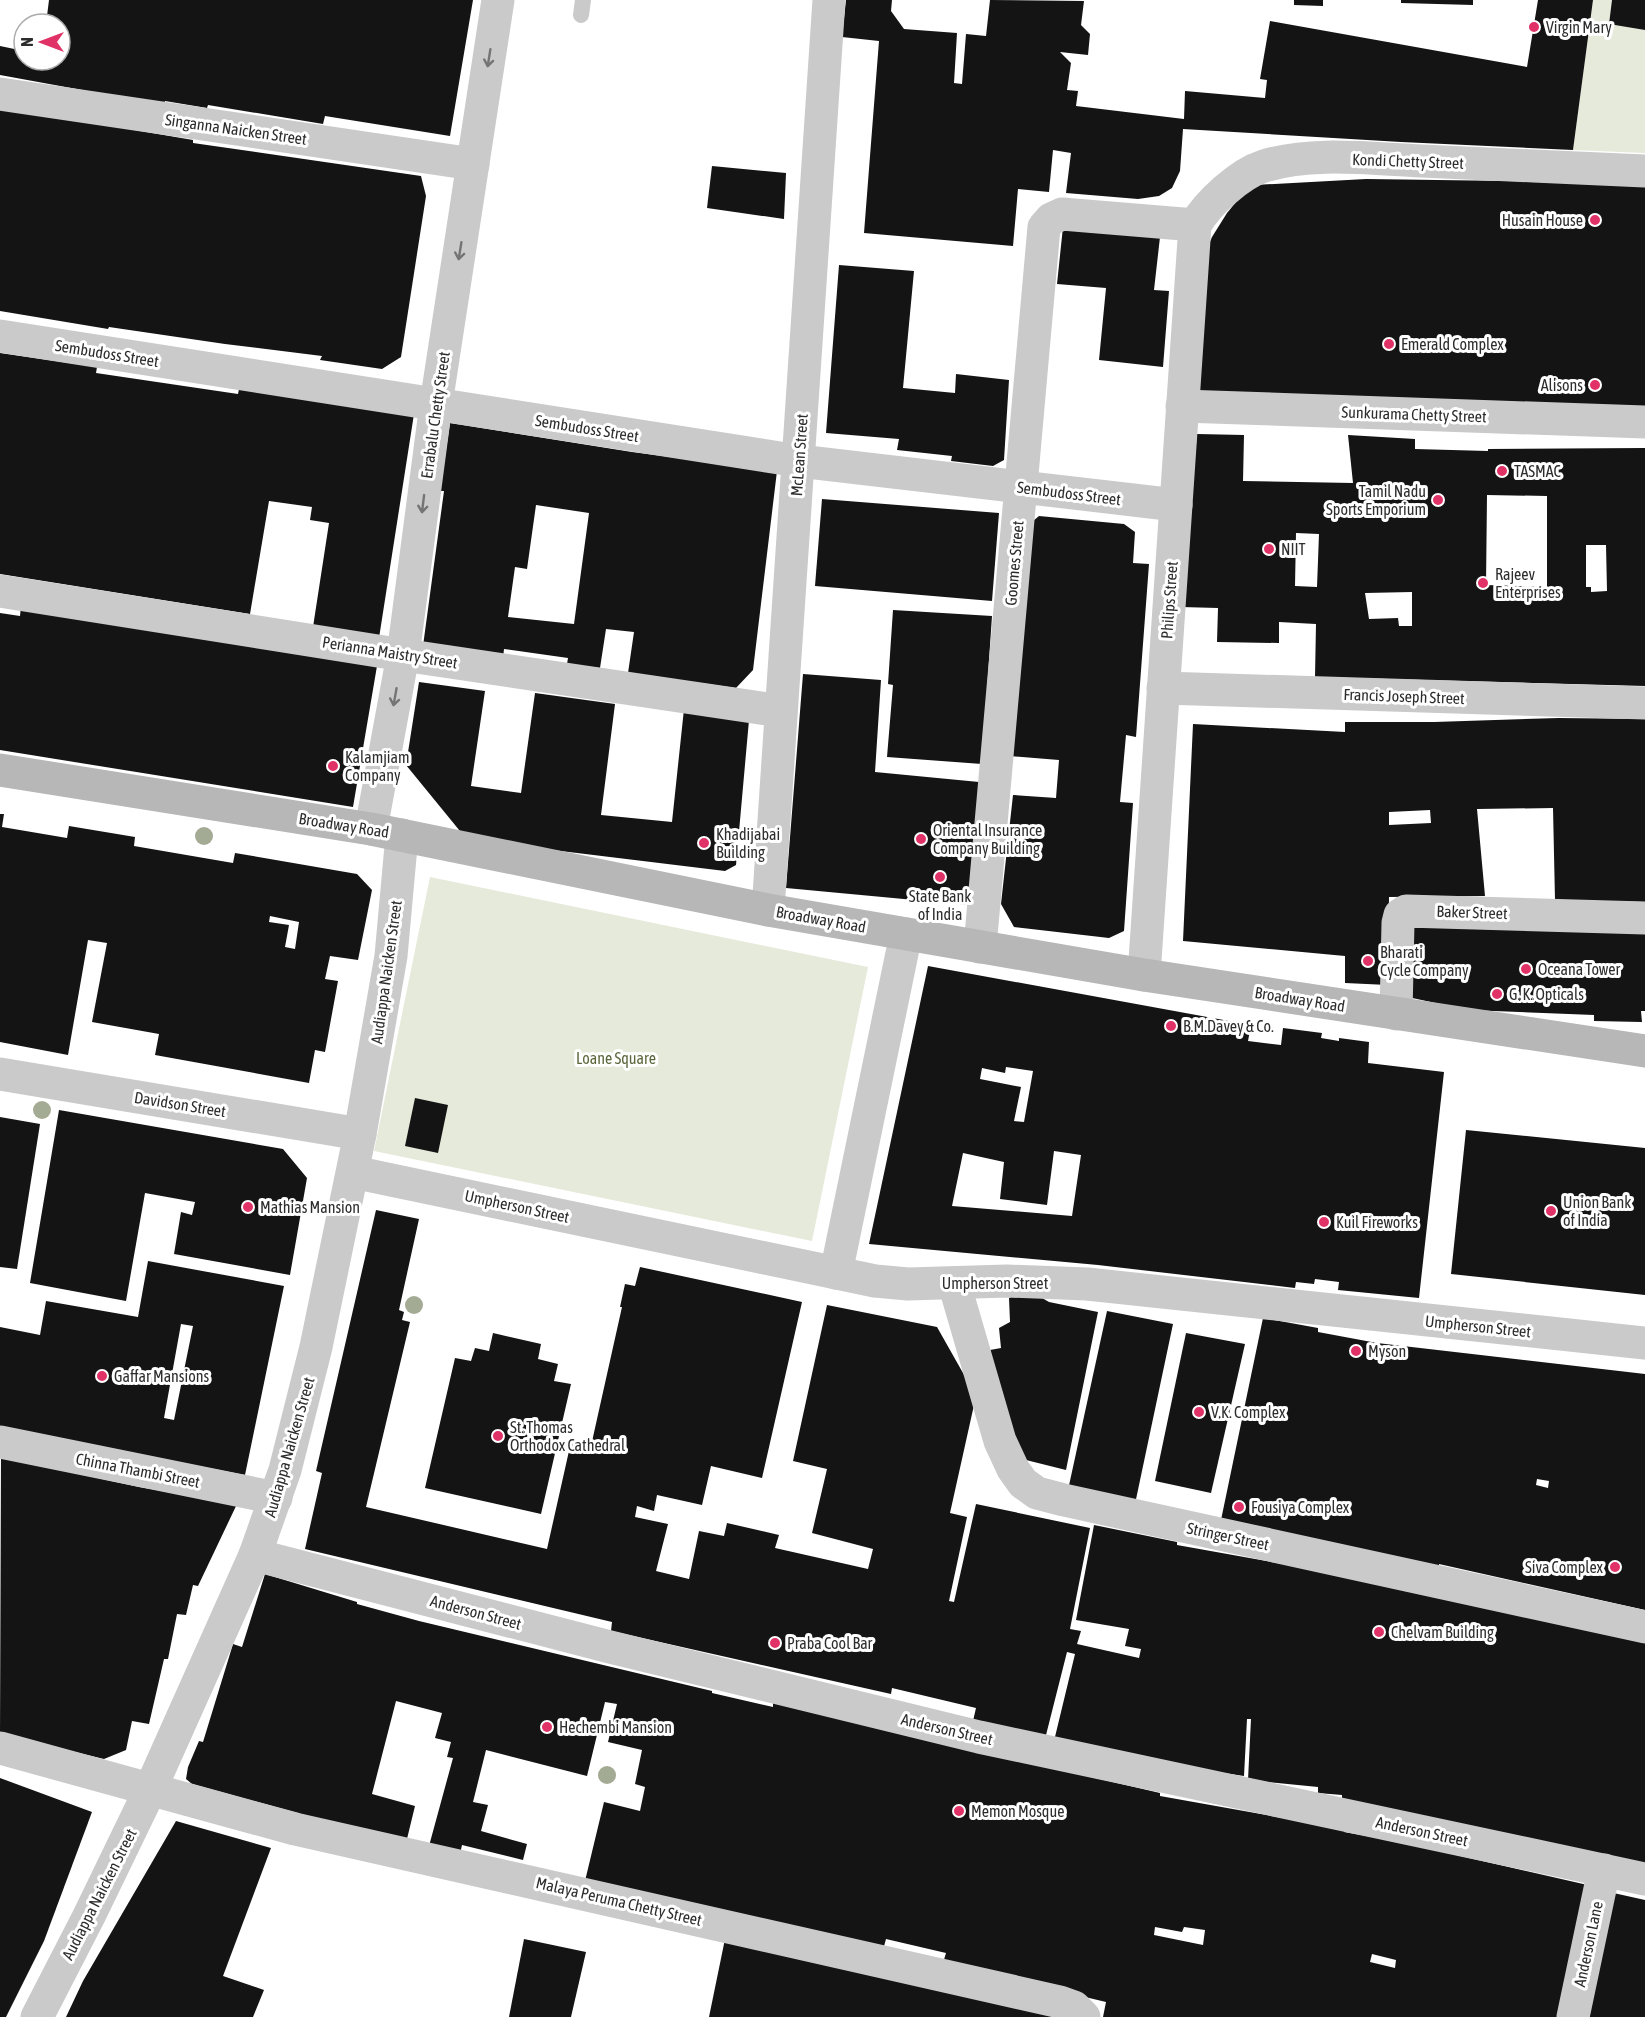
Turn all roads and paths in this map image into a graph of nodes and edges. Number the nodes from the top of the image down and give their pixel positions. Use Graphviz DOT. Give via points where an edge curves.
graph roads {
  1 [pos="498,0"];
  2 [pos="829,0"];
  3 [pos="0,94"];
  4 [pos="473,164"];
  5 [pos="1645,171"];
  6 [pos="1195,225"];
  7 [pos="0,336"];
  8 [pos="436,404"];
  9 [pos="1182,406"];
  10 [pos="1645,422"];
  11 [pos="799,461"];
  12 [pos="1021,487"];
  13 [pos="1176,505"];
  14 [pos="0,591"];
  15 [pos="403,655"];
  16 [pos="1163,688"];
  17 [pos="1645,703"];
  18 [pos="781,711"];
  19 [pos="0,770"];
  20 [pos="387,832"];
  21 [pos="768,910"];
  22 [pos="1645,918"];
  23 [pos="906,934"];
  24 [pos="980,947"];
  25 [pos="1144,975"];
  26 [pos="1396,1014"];
  27 [pos="1645,1051"];
  28 [pos="0,1074"];
  29 [pos="360,1134"];
  30 [pos="353,1172"];
  31 [pos="836,1273"];
  32 [pos="954,1283"];
  33 [pos="1645,1343"];
  34 [pos="0,1442"];
  35 [pos="276,1498"];
  36 [pos="255,1555"];
  37 [pos="1645,1627"];
  38 [pos="0,1748"];
  39 [pos="150,1790"];
  40 [pos="1604,1870"];
  41 [pos="1645,1879"];
  42 [pos="37,2017"];
  43 [pos="1084,2017"];
  44 [pos="1573,2017"];
  1 -- 4 [label="street, Errabalu Chetty Street, one-way"];
  2 -- 11 [label="street, McLean Street"];
  3 -- 4 [label="street, Singanna Naicken Street"];
  4 -- 8 [label="street, Errabalu Chetty Street, one-way"];
  5 -- 6 [label="street, Kondi Chetty Street" via="1305,158 1252,171 1212,203"];
  6 -- 9 [label="street, Philips Street"];
  6 -- 12 [label="street, Goomes Street" via="1062,214 1044,227"];
  7 -- 8 [label="street, Sembudoss Street"];
  8 -- 11 [label="street, Sembudoss Street"];
  8 -- 15 [label="street, Errabalu Chetty Street, one-way"];
  9 -- 10 [label="street, Sunkurama Chetty Street"];
  9 -- 13 [label="street, Philips Street"];
  11 -- 12 [label="street, Sembudoss Street"];
  11 -- 18 [label="street, McLean Street"];
  12 -- 13 [label="street, Sembudoss Street"];
  12 -- 24 [label="street, Goomes Street"];
  13 -- 16 [label="street, Philips Street"];
  14 -- 15 [label="street, Perianna Maistry Street"];
  15 -- 18 [label="street, Perianna Maistry Street"];
  15 -- 20 [label="street, Errabalu Chetty Street, one-way"];
  16 -- 17 [label="street, Francis Joseph Street"];
  16 -- 25 [label="street, Philips Street"];
  18 -- 21 [label="street, McLean Street"];
  19 -- 20 [label="main road, Broadway Road"];
  20 -- 21 [label="main road, Broadway Road"];
  20 -- 29 [label="street, Audiappa Naicken Street" via="391,956"];
  21 -- 23 [label="main road, Broadway Road"];
  22 -- 26 [label="street, Baker Street" via="1403,912 1398,923"];
  23 -- 24 [label="main road, Broadway Road"];
  23 -- 31 [label="street"];
  24 -- 25 [label="main road, Broadway Road"];
  25 -- 26 [label="main road, Broadway Road"];
  26 -- 27 [label="main road, Broadway Road"];
  28 -- 29 [label="street, Davidson Street"];
  29 -- 30 [label="street, Audiappa Naicken Street"];
  30 -- 31 [label="street, Umpherson Street"];
  30 -- 35 [label="street, Audiappa Naicken Street" via="302,1408"];
  31 -- 32 [label="street, Umpherson Street" via="892,1283"];
  32 -- 33 [label="street, Umpherson Street" via="1087,1284"];
  32 -- 37 [label="street, Stringer Street" via="1000,1441 1018,1476 1037,1493"];
  34 -- 35 [label="street, Chinna Thambi Street"];
  35 -- 36 [label="street, Audiappa Naicken Street"];
  36 -- 39 [label="street, Audiappa Naicken Street"];
  36 -- 40 [label="street, Anderson Street" via="979,1737"];
  38 -- 39 [label="street, Malaya Peruma Chetty Street"];
  39 -- 42 [label="street, Audiappa Naicken Street"];
  39 -- 43 [label="street, Malaya Peruma Chetty Street" via="295,1829 1060,2002 1074,2007"];
  40 -- 41 [label="street, Anderson Street"];
  40 -- 44 [label="street, Anderson Lane"];
}
